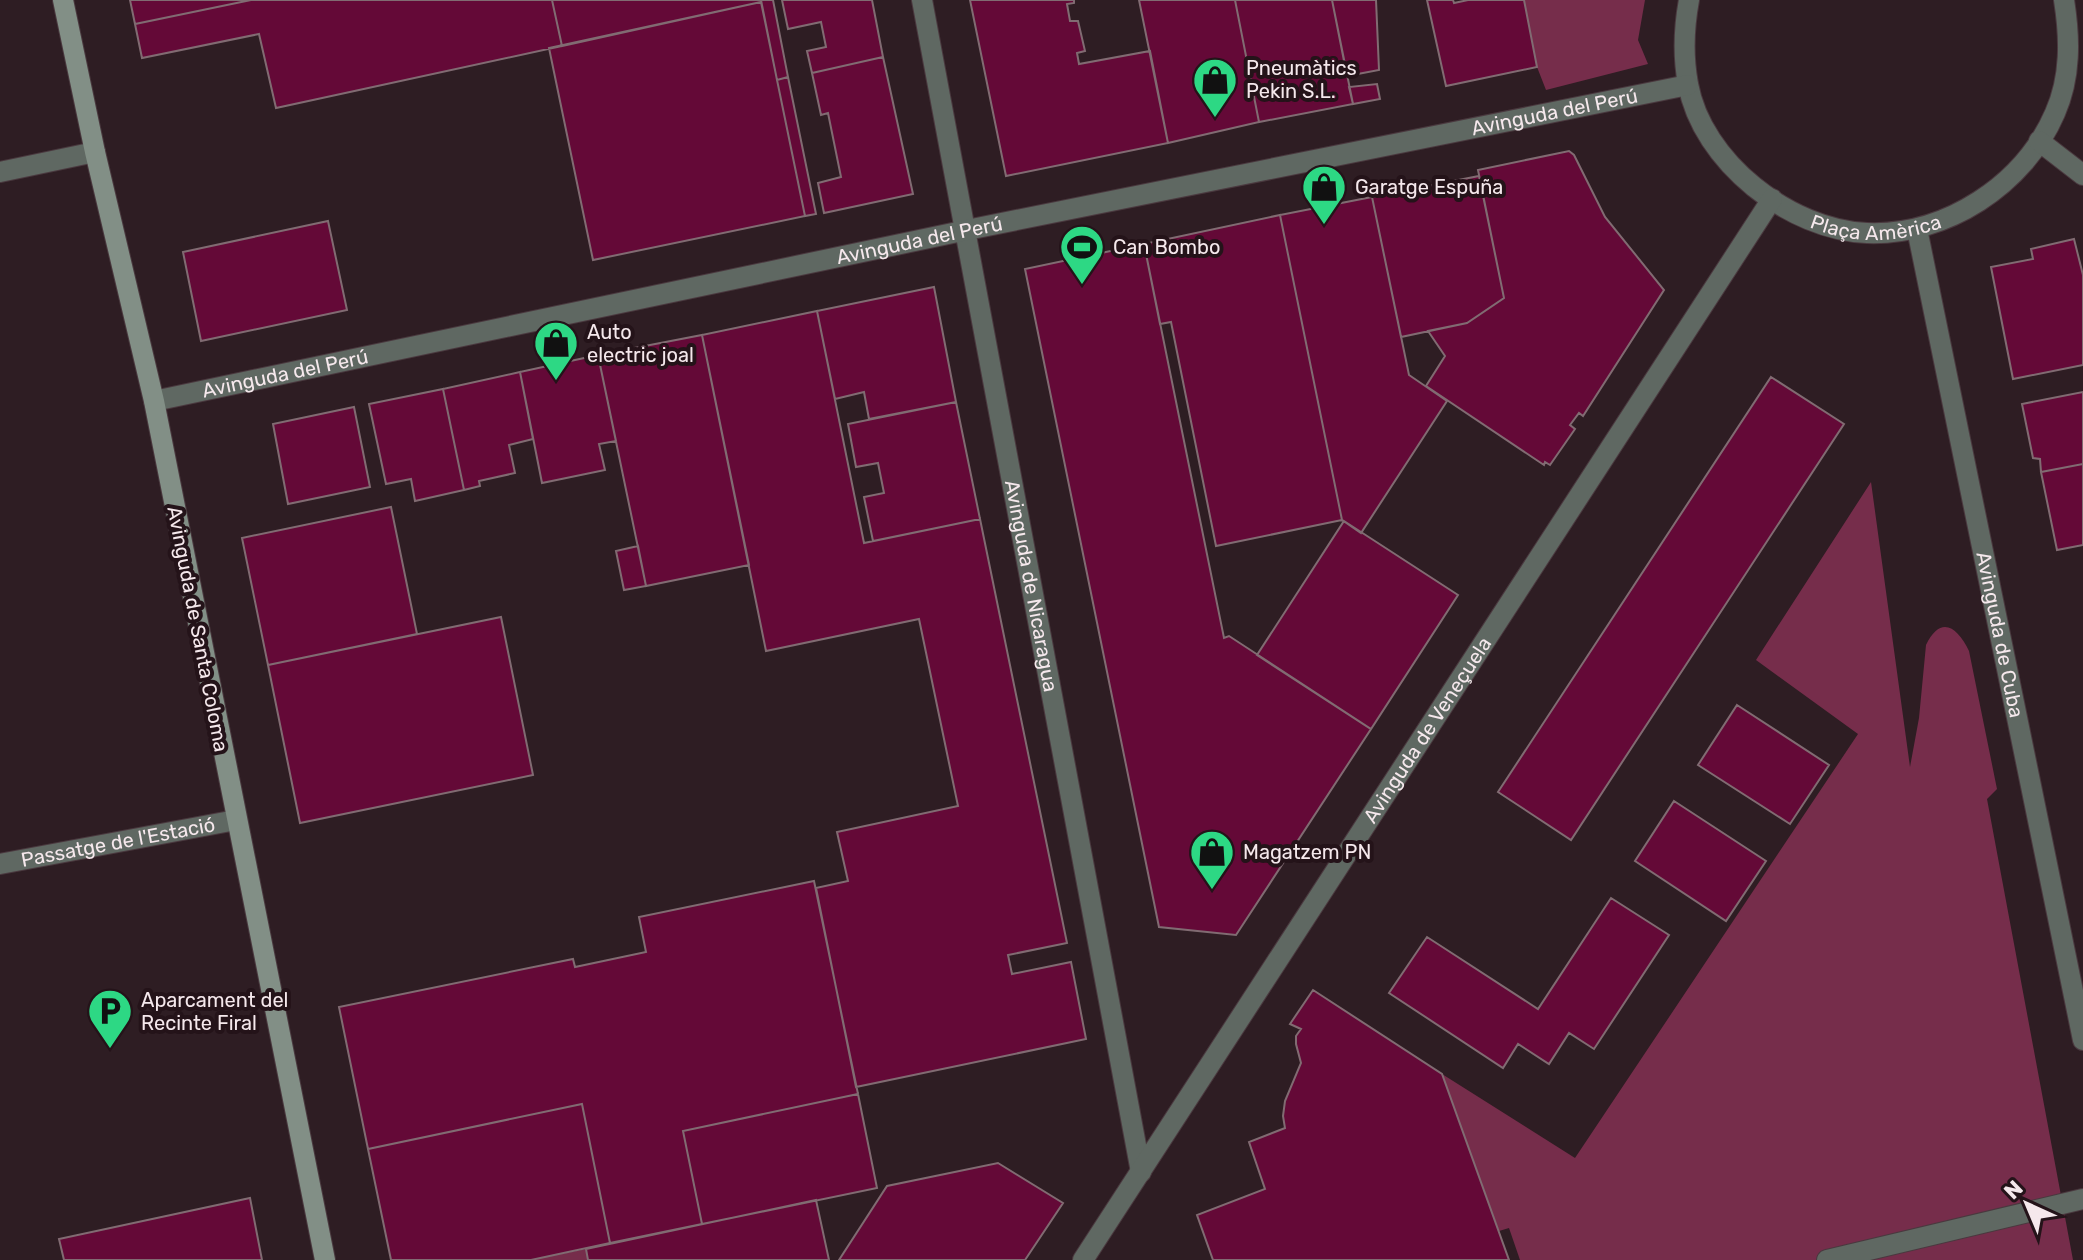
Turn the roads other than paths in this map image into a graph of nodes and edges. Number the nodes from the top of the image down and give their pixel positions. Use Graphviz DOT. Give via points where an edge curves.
graph roads {
  1 [pos="63,0"];
  2 [pos="922,0"];
  3 [pos="1689,0"];
  4 [pos="2069,1"];
  5 [pos="1688,85"];
  6 [pos="2039,141"];
  7 [pos="95,152"];
  8 [pos="0,172"];
  9 [pos="2083,175"];
  10 [pos="1772,199"];
  11 [pos="1917,229"];
  12 [pos="967,230"];
  13 [pos="154,401"];
  14 [pos="236,820"];
  15 [pos="0,864"];
  16 [pos="2083,1040"];
  17 [pos="1141,1172"];
  18 [pos="2083,1199"];
  19 [pos="325,1260"];
  20 [pos="1083,1260"];
  21 [pos="1827,1260"];
  1 -- 7 [label="main road, Avinguda de Santa Coloma"];
  2 -- 12 [label="street, Avinguda de Nicaragua"];
  3 -- 5 [label="street, Plaça Amèrica"];
  4 -- 6 [label="street, Plaça Amèrica" via="2064,87"];
  5 -- 10 [label="street, Plaça Amèrica" via="1713,143 1747,181"];
  5 -- 12 [label="street, Avinguda del Perú"];
  6 -- 9 [label="street"];
  6 -- 11 [label="street, Plaça Amèrica" via="1999,187 1972,206"];
  7 -- 8 [label="street"];
  7 -- 13 [label="main road, Avinguda de Santa Coloma"];
  10 -- 11 [label="street, Plaça Amèrica" via="1842,230"];
  10 -- 17 [label="street, Avinguda de Veneçuela"];
  11 -- 16 [label="street, Avinguda de Cuba"];
  12 -- 13 [label="street, Avinguda del Perú"];
  12 -- 17 [label="street, Avinguda de Nicaragua"];
  13 -- 14 [label="main road, Avinguda de Santa Coloma"];
  14 -- 15 [label="street, Passatge de l'Estació"];
  14 -- 19 [label="main road, Avinguda de Santa Coloma"];
  17 -- 20 [label="street, Avinguda de Veneçuela"];
  18 -- 21 [label="street"];
}
